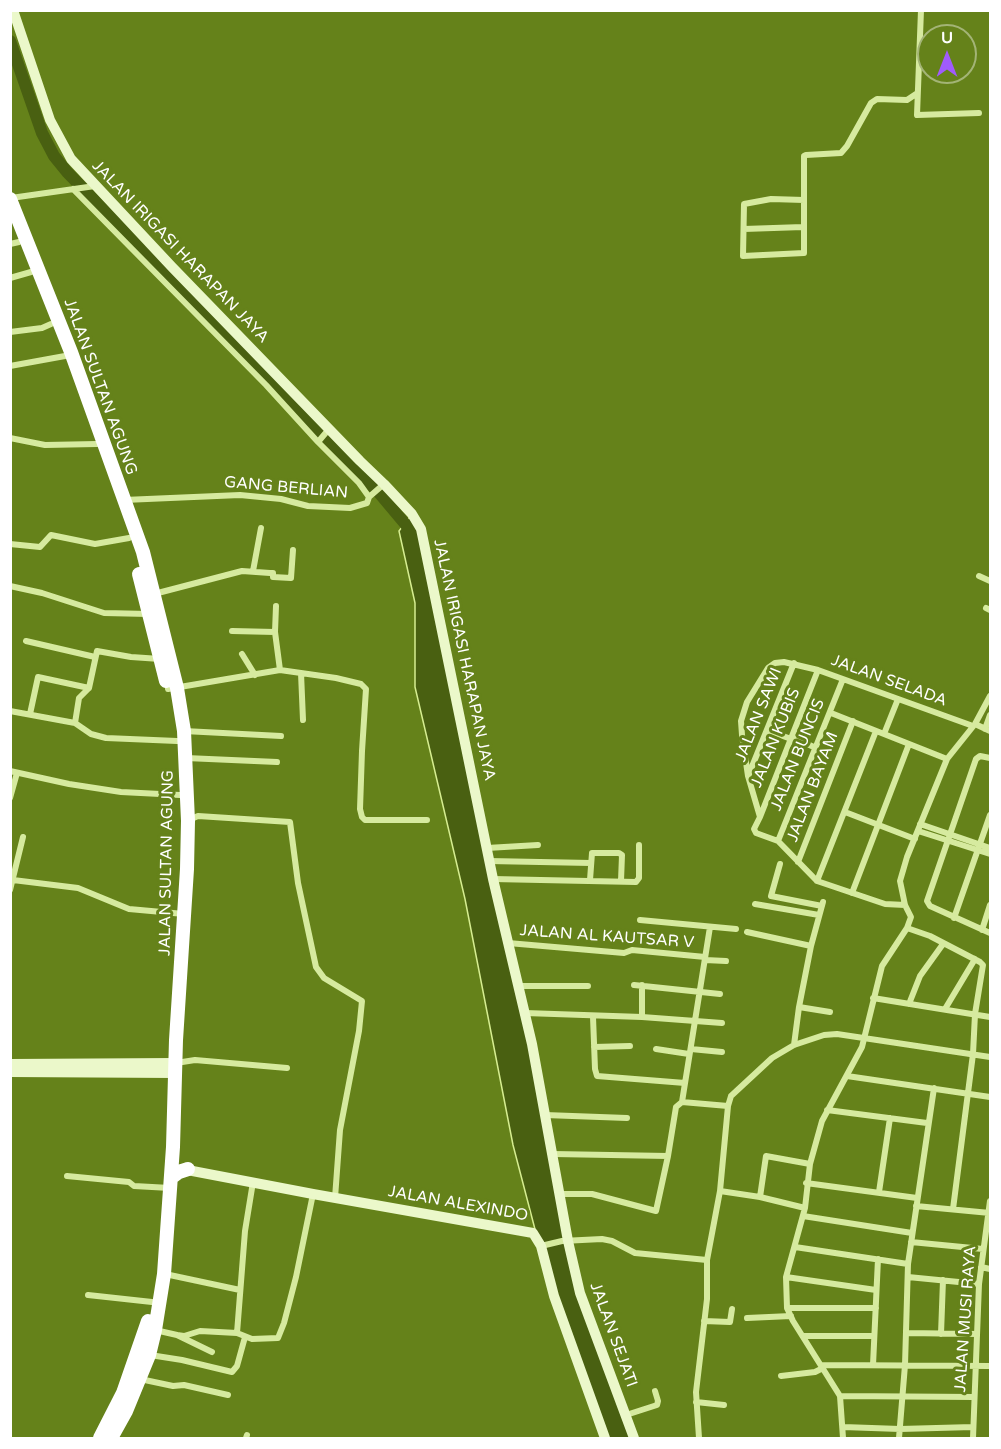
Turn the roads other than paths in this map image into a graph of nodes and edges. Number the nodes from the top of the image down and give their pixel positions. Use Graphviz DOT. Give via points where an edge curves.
graph roads {
  1 [pos="13,10"];
  2 [pos="921,10"];
  3 [pos="15,30"];
  4 [pos="916,94"];
  5 [pos="979,113"];
  6 [pos="93,187"];
  7 [pos="77,189"];
  8 [pos="10,199"];
  9 [pos="804,200"];
  10 [pos="10,218"];
  11 [pos="803,226"];
  12 [pos="744,229"];
  13 [pos="15,243"];
  14 [pos="165,272"];
  15 [pos="36,277"];
  16 [pos="10,278"];
  17 [pos="51,324"];
  18 [pos="10,332"];
  19 [pos="65,356"];
  20 [pos="10,366"];
  21 [pos="271,379"];
  22 [pos="328,430"];
  23 [pos="10,438"];
  24 [pos="319,440"];
  25 [pos="97,444"];
  26 [pos="383,485"];
  27 [pos="372,495"];
  28 [pos="124,500"];
  29 [pos="261,528"];
  30 [pos="129,538"];
  31 [pos="10,544"];
  32 [pos="293,550"];
  33 [pos="253,571"];
  34 [pos="979,576"];
  35 [pos="990,581"];
  36 [pos="10,586"];
  37 [pos="154,594"];
  38 [pos="276,606"];
  39 [pos="149,614"];
  40 [pos="232,631"];
  41 [pos="275,632"];
  42 [pos="26,641"];
  43 [pos="242,654"];
  44 [pos="95,657"];
  45 [pos="160,659"];
  46 [pos="794,663"];
  47 [pos="280,670"];
  48 [pos="818,670"];
  49 [pos="300,673"];
  50 [pos="255,675"];
  51 [pos="843,679"];
  52 [pos="89,688"];
  53 [pos="173,689"];
  54 [pos="990,696"];
  55 [pos="898,699"];
  56 [pos="10,711"];
  57 [pos="831,713"];
  58 [pos="30,714"];
  59 [pos="990,715"];
  60 [pos="303,720"];
  61 [pos="853,722"];
  62 [pos="75,723"];
  63 [pos="974,725"];
  64 [pos="767,730"];
  65 [pos="988,730"];
  66 [pos="876,731"];
  67 [pos="884,734"];
  68 [pos="181,736"];
  69 [pos="281,736"];
  70 [pos="791,738"];
  71 [pos="909,744"];
  72 [pos="816,748"];
  73 [pos="186,758"];
  74 [pos="990,758"];
  75 [pos="947,759"];
  76 [pos="278,762"];
  77 [pos="14,772"];
  78 [pos="748,776"];
  79 [pos="180,795"];
  80 [pos="10,798"];
  81 [pos="845,812"];
  82 [pos="990,815"];
  83 [pos="760,817"];
  84 [pos="188,820"];
  85 [pos="427,820"];
  86 [pos="879,824"];
  87 [pos="919,828"];
  88 [pos="23,837"];
  89 [pos="948,837"];
  90 [pos="915,839"];
  91 [pos="778,841"];
  92 [pos="538,844"];
  93 [pos="639,845"];
  94 [pos="979,847"];
  95 [pos="487,848"];
  96 [pos="990,848"];
  97 [pos="990,854"];
  98 [pos="489,861"];
  99 [pos="798,862"];
  100 [pos="591,863"];
  101 [pos="780,864"];
  102 [pos="14,865"];
  103 [pos="493,879"];
  104 [pos="14,880"];
  105 [pos="590,880"];
  106 [pos="621,881"];
  107 [pos="817,881"];
  108 [pos="10,890"];
  109 [pos="852,893"];
  110 [pos="755,904"];
  111 [pos="905,904"];
  112 [pos="990,905"];
  113 [pos="181,914"];
  114 [pos="819,915"];
  115 [pos="954,918"];
  116 [pos="640,920"];
  117 [pos="909,923"];
  118 [pos="710,927"];
  119 [pos="736,929"];
  120 [pos="982,930"];
  121 [pos="747,932"];
  122 [pos="990,933"];
  123 [pos="507,943"];
  124 [pos="943,944"];
  125 [pos="811,946"];
  126 [pos="705,958"];
  127 [pos="975,959"];
  128 [pos="726,961"];
  129 [pos="982,978"];
  130 [pos="990,980"];
  131 [pos="588,986"];
  132 [pos="518,987"];
  133 [pos="699,991"];
  134 [pos="720,994"];
  135 [pos="873,998"];
  136 [pos="909,1004"];
  137 [pos="799,1007"];
  138 [pos="945,1009"];
  139 [pos="830,1012"];
  140 [pos="525,1013"];
  141 [pos="975,1014"];
  142 [pos="593,1017"];
  143 [pos="642,1017"];
  144 [pos="990,1017"];
  145 [pos="696,1020"];
  146 [pos="722,1023"];
  147 [pos="865,1037"];
  148 [pos="794,1045"];
  149 [pos="630,1046"];
  150 [pos="594,1047"];
  151 [pos="656,1049"];
  152 [pos="690,1052"];
  153 [pos="722,1052"];
  154 [pos="973,1054"];
  155 [pos="990,1057"];
  156 [pos="10,1064"];
  157 [pos="171,1068"];
  158 [pos="287,1068"];
  159 [pos="10,1072"];
  160 [pos="847,1076"];
  161 [pos="685,1083"];
  162 [pos="934,1088"];
  163 [pos="967,1094"];
  164 [pos="990,1097"];
  165 [pos="682,1102"];
  166 [pos="728,1106"];
  167 [pos="827,1110"];
  168 [pos="545,1115"];
  169 [pos="627,1118"];
  170 [pos="890,1118"];
  171 [pos="927,1123"];
  172 [pos="553,1154"];
  173 [pos="668,1156"];
  174 [pos="810,1164"];
  175 [pos="188,1169"];
  176 [pos="168,1175"];
  177 [pos="67,1176"];
  178 [pos="252,1182"];
  179 [pos="806,1183"];
  180 [pos="720,1191"];
  181 [pos="879,1192"];
  182 [pos="313,1194"];
  183 [pos="560,1194"];
  184 [pos="760,1197"];
  185 [pos="335,1198"];
  186 [pos="917,1198"];
  187 [pos="990,1201"];
  188 [pos="916,1206"];
  189 [pos="805,1208"];
  190 [pos="953,1209"];
  191 [pos="990,1213"];
  192 [pos="803,1216"];
  193 [pos="912,1233"];
  194 [pos="565,1241"];
  195 [pos="911,1242"];
  196 [pos="546,1244"];
  197 [pos="795,1247"];
  198 [pos="983,1249"];
  199 [pos="878,1259"];
  200 [pos="707,1260"];
  201 [pos="908,1264"];
  202 [pos="981,1268"];
  203 [pos="990,1269"];
  204 [pos="164,1274"];
  205 [pos="786,1277"];
  206 [pos="908,1277"];
  207 [pos="943,1280"];
  208 [pos="979,1284"];
  209 [pos="240,1290"];
  210 [pos="876,1290"];
  211 [pos="88,1295"];
  212 [pos="152,1302"];
  213 [pos="787,1308"];
  214 [pos="876,1308"];
  215 [pos="732,1309"];
  216 [pos="790,1316"];
  217 [pos="747,1318"];
  218 [pos="704,1321"];
  219 [pos="155,1330"];
  220 [pos="237,1333"];
  221 [pos="906,1333"];
  222 [pos="941,1334"];
  223 [pos="977,1334"];
  224 [pos="177,1335"];
  225 [pos="802,1336"];
  226 [pos="874,1336"];
  227 [pos="245,1337"];
  228 [pos="213,1352"];
  229 [pos="149,1355"];
  230 [pos="873,1365"];
  231 [pos="905,1365"];
  232 [pos="822,1366"];
  233 [pos="975,1366"];
  234 [pos="990,1366"];
  235 [pos="781,1376"];
  236 [pos="140,1379"];
  237 [pos="655,1391"];
  238 [pos="228,1395"];
  239 [pos="840,1396"];
  240 [pos="903,1396"];
  241 [pos="974,1397"];
  242 [pos="696,1402"];
  243 [pos="724,1405"];
  244 [pos="626,1415"];
  245 [pos="843,1426"];
  246 [pos="973,1427"];
  247 [pos="900,1429"];
  248 [pos="100,1438"];
  249 [pos="112,1438"];
  250 [pos="605,1438"];
  251 [pos="634,1438"];
  252 [pos="699,1438"];
  253 [pos="843,1438"];
  254 [pos="899,1438"];
  255 [pos="973,1438"];
  1 -- 3 [label="street, JALAN IRIGASI HARAPAN JAYA"];
  2 -- 4 [label="street"];
  3 -- 6 [label="street, JALAN IRIGASI HARAPAN JAYA" via="57,137"];
  4 -- 5 [label="street" via="917,115"];
  4 -- 9 [label="street" via="908,100 871,102 841,153 805,155"];
  6 -- 7 [label="street"];
  6 -- 14 [label="street, JALAN IRIGASI HARAPAN JAYA"];
  7 -- 8 [label="street"];
  7 -- 14 [label="street"];
  8 -- 15 [label="highway, JALAN SULTAN AGUNG"];
  9 -- 11 [label="street"];
  9 -- 12 [label="street" via="746,202"];
  10 -- 13 [label="highway, JALAN SULTAN AGUNG"];
  11 -- 12 [label="street"];
  11 -- 12 [label="street" via="804,253 747,257 743,254"];
  13 -- 15 [label="highway, JALAN SULTAN AGUNG"];
  14 -- 21 [label="street, JALAN IRIGASI HARAPAN JAYA"];
  14 -- 21 [label="street"];
  15 -- 16 [label="street"];
  15 -- 17 [label="highway, JALAN SULTAN AGUNG"];
  15 -- 28 [label="highway, JALAN SULTAN AGUNG" via="71,352"];
  17 -- 18 [label="street"];
  17 -- 19 [label="highway, JALAN SULTAN AGUNG"];
  19 -- 20 [label="street"];
  19 -- 25 [label="highway, JALAN SULTAN AGUNG"];
  21 -- 22 [label="street, JALAN IRIGASI HARAPAN JAYA"];
  21 -- 24 [label="street"];
  22 -- 24 [label="street"];
  22 -- 26 [label="street, JALAN IRIGASI HARAPAN JAYA"];
  23 -- 25 [label="street" via="45,445"];
  24 -- 27 [label="street"];
  25 -- 30 [label="highway, JALAN SULTAN AGUNG"];
  26 -- 27 [label="street"];
  26 -- 95 [label="street, JALAN IRIGASI HARAPAN JAYA" via="422,529"];
  27 -- 28 [label="street, GANG BERLIAN" via="367,503 350,508 240,495"];
  28 -- 37 [label="highway, JALAN SULTAN AGUNG"];
  29 -- 33 [label="street"];
  30 -- 31 [label="street" via="97,544 51,535 40,547"];
  30 -- 39 [label="highway, JALAN SULTAN AGUNG"];
  32 -- 33 [label="street" via="290,578"];
  33 -- 37 [label="street"];
  34 -- 35 [label="street"];
  36 -- 39 [label="street" via="104,613"];
  37 -- 53 [label="highway, JALAN SULTAN AGUNG"];
  38 -- 41 [label="street"];
  39 -- 45 [label="highway, JALAN SULTAN AGUNG"];
  40 -- 41 [label="street"];
  41 -- 47 [label="street"];
  42 -- 44 [label="street"];
  43 -- 50 [label="street"];
  44 -- 45 [label="street" via="98,651"];
  44 -- 52 [label="street"];
  45 -- 53 [label="highway, JALAN SULTAN AGUNG"];
  46 -- 48 [label="street, JALAN SELADA"];
  46 -- 64 [label="street, JALAN SAWI"];
  46 -- 78 [label="street" via="780,662 768,668 747,702 741,728"];
  47 -- 49 [label="street"];
  47 -- 50 [label="street"];
  48 -- 51 [label="street, JALAN SELADA"];
  48 -- 70 [label="street, JALAN KUBIS"];
  49 -- 60 [label="street"];
  49 -- 85 [label="street" via="361,684 366,690 362,817"];
  50 -- 53 [label="street"];
  51 -- 55 [label="street, JALAN SELADA"];
  51 -- 57 [label="street, JALAN BUNCIS"];
  52 -- 58 [label="street" via="37,677"];
  52 -- 62 [label="street" via="79,698"];
  53 -- 68 [label="highway, JALAN SULTAN AGUNG"];
  54 -- 63 [label="street"];
  55 -- 63 [label="street, JALAN SELADA"];
  55 -- 67 [label="street"];
  56 -- 58 [label="street"];
  57 -- 61 [label="street"];
  57 -- 72 [label="street, JALAN BUNCIS"];
  58 -- 62 [label="street"];
  59 -- 65 [label="street"];
  61 -- 66 [label="street"];
  61 -- 99 [label="street, JALAN BAYAM"];
  62 -- 68 [label="street" via="106,738"];
  63 -- 65 [label="street, JALAN SELADA"];
  63 -- 75 [label="street"];
  64 -- 70 [label="street"];
  64 -- 78 [label="street, JALAN SAWI"];
  66 -- 67 [label="street"];
  66 -- 81 [label="street"];
  67 -- 71 [label="street"];
  68 -- 69 [label="street"];
  68 -- 73 [label="highway, JALAN SULTAN AGUNG"];
  68 -- 79 [label="highway, JALAN SULTAN AGUNG"];
  70 -- 72 [label="street"];
  70 -- 83 [label="street, JALAN KUBIS"];
  71 -- 75 [label="street"];
  71 -- 86 [label="street"];
  72 -- 91 [label="street, JALAN BUNCIS"];
  73 -- 76 [label="street"];
  73 -- 84 [label="highway, JALAN SULTAN AGUNG"];
  74 -- 89 [label="street" via="976,759"];
  75 -- 87 [label="street"];
  77 -- 79 [label="street" via="121,792"];
  77 -- 80 [label="street"];
  78 -- 83 [label="street"];
  79 -- 113 [label="highway, JALAN SULTAN AGUNG"];
  81 -- 86 [label="street"];
  81 -- 107 [label="street"];
  82 -- 94 [label="street"];
  83 -- 91 [label="street" via="756,833"];
  84 -- 113 [label="highway, JALAN SULTAN AGUNG"];
  84 -- 185 [label="street" via="198,816 291,824 298,883 316,967 324,978 362,1001 340,1130"];
  86 -- 90 [label="street"];
  86 -- 109 [label="street"];
  87 -- 89 [label="street"];
  87 -- 90 [label="street"];
  88 -- 102 [label="street"];
  89 -- 94 [label="street"];
  89 -- 115 [label="street" via="927,902"];
  90 -- 111 [label="street" via="900,881"];
  91 -- 99 [label="street"];
  92 -- 95 [label="street"];
  93 -- 106 [label="street" via="639,879"];
  94 -- 96 [label="street"];
  94 -- 97 [label="street"];
  94 -- 115 [label="street"];
  95 -- 98 [label="street, JALAN IRIGASI HARAPAN JAYA"];
  98 -- 100 [label="street"];
  98 -- 103 [label="street, JALAN IRIGASI HARAPAN JAYA"];
  99 -- 107 [label="street"];
  100 -- 105 [label="street"];
  100 -- 106 [label="street" via="593,852 621,854"];
  101 -- 114 [label="street" via="771,896 822,904"];
  102 -- 104 [label="street"];
  103 -- 105 [label="street"];
  103 -- 123 [label="street, JALAN IRIGASI HARAPAN JAYA"];
  104 -- 108 [label="street"];
  104 -- 113 [label="street" via="69,886 129,909"];
  105 -- 106 [label="street"];
  107 -- 109 [label="street"];
  109 -- 111 [label="street" via="885,904"];
  110 -- 114 [label="street"];
  111 -- 117 [label="street"];
  112 -- 120 [label="street"];
  113 -- 157 [label="highway, JALAN SULTAN AGUNG"];
  114 -- 125 [label="street"];
  115 -- 120 [label="street"];
  116 -- 118 [label="street"];
  117 -- 124 [label="street"];
  117 -- 135 [label="street" via="882,966"];
  118 -- 119 [label="street"];
  118 -- 126 [label="street"];
  120 -- 122 [label="street"];
  121 -- 125 [label="street"];
  123 -- 126 [label="street, JALAN AL KAUTSAR V"];
  123 -- 132 [label="street, JALAN IRIGASI HARAPAN JAYA"];
  124 -- 127 [label="street"];
  124 -- 136 [label="street" via="920,976"];
  125 -- 137 [label="street"];
  126 -- 128 [label="street, JALAN AL KAUTSAR V"];
  126 -- 133 [label="street"];
  127 -- 129 [label="street" via="983,965"];
  127 -- 138 [label="street"];
  129 -- 130 [label="street"];
  129 -- 141 [label="street"];
  131 -- 132 [label="street"];
  132 -- 140 [label="street, JALAN IRIGASI HARAPAN JAYA"];
  133 -- 134 [label="street"];
  133 -- 143 [label="street" via="638,985"];
  133 -- 145 [label="street"];
  135 -- 136 [label="street"];
  135 -- 147 [label="street"];
  136 -- 138 [label="street"];
  137 -- 139 [label="street"];
  137 -- 148 [label="street"];
  138 -- 141 [label="street"];
  140 -- 142 [label="street"];
  140 -- 168 [label="street, JALAN IRIGASI HARAPAN JAYA"];
  141 -- 144 [label="street"];
  141 -- 154 [label="street"];
  142 -- 143 [label="street"];
  142 -- 150 [label="street"];
  143 -- 145 [label="street"];
  145 -- 146 [label="street"];
  145 -- 152 [label="street"];
  147 -- 148 [label="street" via="824,1035"];
  147 -- 154 [label="street"];
  147 -- 160 [label="street"];
  148 -- 166 [label="street" via="772,1058 734,1093"];
  149 -- 150 [label="street"];
  150 -- 161 [label="street" via="597,1076"];
  151 -- 152 [label="street"];
  152 -- 153 [label="street"];
  152 -- 161 [label="street"];
  154 -- 155 [label="street"];
  154 -- 163 [label="street"];
  156 -- 157 [label="street"];
  157 -- 158 [label="street" via="195,1060"];
  157 -- 159 [label="street"];
  157 -- 176 [label="highway, JALAN SULTAN AGUNG"];
  160 -- 162 [label="street"];
  160 -- 167 [label="street"];
  161 -- 165 [label="street"];
  162 -- 163 [label="street"];
  162 -- 171 [label="street"];
  163 -- 164 [label="street"];
  163 -- 190 [label="street"];
  165 -- 166 [label="street"];
  165 -- 173 [label="street" via="676,1107"];
  166 -- 180 [label="street"];
  167 -- 170 [label="street"];
  167 -- 174 [label="street"];
  168 -- 169 [label="street"];
  168 -- 172 [label="street, JALAN IRIGASI HARAPAN JAYA"];
  170 -- 171 [label="street"];
  170 -- 181 [label="street"];
  171 -- 186 [label="street"];
  172 -- 173 [label="street"];
  172 -- 183 [label="street, JALAN IRIGASI HARAPAN JAYA"];
  173 -- 183 [label="street" via="656,1211 592,1194"];
  174 -- 179 [label="street"];
  174 -- 184 [label="street" via="766,1156"];
  175 -- 176 [label="highway"];
  175 -- 178 [label="street, JALAN ALEXINDO"];
  176 -- 177 [label="street" via="134,1186 129,1182"];
  176 -- 204 [label="highway, JALAN SULTAN AGUNG"];
  176 -- 212 [label="highway, JALAN SULTAN AGUNG"];
  178 -- 182 [label="street, JALAN ALEXINDO"];
  178 -- 209 [label="street"];
  179 -- 181 [label="street"];
  179 -- 189 [label="street"];
  180 -- 184 [label="street"];
  180 -- 200 [label="street"];
  181 -- 186 [label="street"];
  182 -- 185 [label="street, JALAN ALEXINDO"];
  182 -- 227 [label="street" via="279,1337"];
  183 -- 194 [label="street, JALAN IRIGASI HARAPAN JAYA"];
  184 -- 189 [label="street"];
  185 -- 196 [label="street, JALAN ALEXINDO" via="530,1232"];
  186 -- 188 [label="street"];
  187 -- 191 [label="street, JALAN MUSI RAYA"];
  188 -- 190 [label="street"];
  188 -- 193 [label="street"];
  189 -- 192 [label="street"];
  190 -- 191 [label="street"];
  191 -- 198 [label="street, JALAN MUSI RAYA"];
  192 -- 193 [label="street"];
  192 -- 197 [label="street"];
  193 -- 195 [label="street"];
  194 -- 196 [label="street"];
  194 -- 200 [label="street" via="602,1239 635,1253"];
  194 -- 244 [label="street, JALAN SEJATI" via="580,1293"];
  195 -- 198 [label="street"];
  195 -- 201 [label="street"];
  196 -- 250 [label="street" via="554,1296"];
  197 -- 199 [label="street"];
  197 -- 205 [label="street"];
  198 -- 202 [label="street, JALAN MUSI RAYA"];
  199 -- 201 [label="street"];
  199 -- 210 [label="street"];
  200 -- 218 [label="street"];
  201 -- 206 [label="street"];
  202 -- 203 [label="street"];
  202 -- 208 [label="street, JALAN MUSI RAYA"];
  204 -- 209 [label="street"];
  204 -- 219 [label="highway, JALAN SULTAN AGUNG"];
  205 -- 210 [label="street"];
  205 -- 213 [label="street"];
  206 -- 207 [label="street"];
  206 -- 221 [label="street"];
  207 -- 208 [label="street"];
  207 -- 222 [label="street"];
  208 -- 223 [label="street, JALAN MUSI RAYA"];
  209 -- 220 [label="street"];
  210 -- 214 [label="street"];
  211 -- 212 [label="street"];
  212 -- 248 [label="highway, JALAN SULTAN AGUNG" via="123,1393"];
  213 -- 214 [label="street"];
  213 -- 216 [label="street"];
  214 -- 226 [label="street"];
  215 -- 218 [label="street" via="729,1322"];
  216 -- 217 [label="street"];
  216 -- 225 [label="street"];
  218 -- 242 [label="street"];
  219 -- 224 [label="street"];
  219 -- 229 [label="highway, JALAN SULTAN AGUNG"];
  220 -- 224 [label="street" via="200,1331"];
  220 -- 227 [label="street"];
  221 -- 222 [label="street"];
  221 -- 231 [label="street"];
  222 -- 223 [label="street"];
  223 -- 233 [label="street, JALAN MUSI RAYA"];
  224 -- 228 [label="street"];
  225 -- 226 [label="street"];
  225 -- 232 [label="street"];
  226 -- 230 [label="street"];
  227 -- 229 [label="street" via="232,1372"];
  229 -- 236 [label="highway, JALAN SULTAN AGUNG"];
  230 -- 231 [label="street"];
  230 -- 232 [label="street"];
  231 -- 233 [label="street"];
  231 -- 240 [label="street"];
  232 -- 235 [label="street" via="815,1372"];
  232 -- 239 [label="street"];
  233 -- 234 [label="street"];
  233 -- 241 [label="street, JALAN MUSI RAYA"];
  236 -- 238 [label="street"];
  236 -- 249 [label="highway, JALAN SULTAN AGUNG"];
  237 -- 244 [label="street" via="657,1405"];
  239 -- 240 [label="street"];
  239 -- 245 [label="street"];
  240 -- 241 [label="street"];
  240 -- 247 [label="street"];
  241 -- 246 [label="street, JALAN MUSI RAYA"];
  242 -- 243 [label="street"];
  242 -- 252 [label="street"];
  244 -- 251 [label="street, JALAN SEJATI"];
  245 -- 247 [label="street"];
  245 -- 253 [label="street"];
  246 -- 247 [label="street"];
  246 -- 255 [label="street, JALAN MUSI RAYA"];
  247 -- 254 [label="street"];
}
